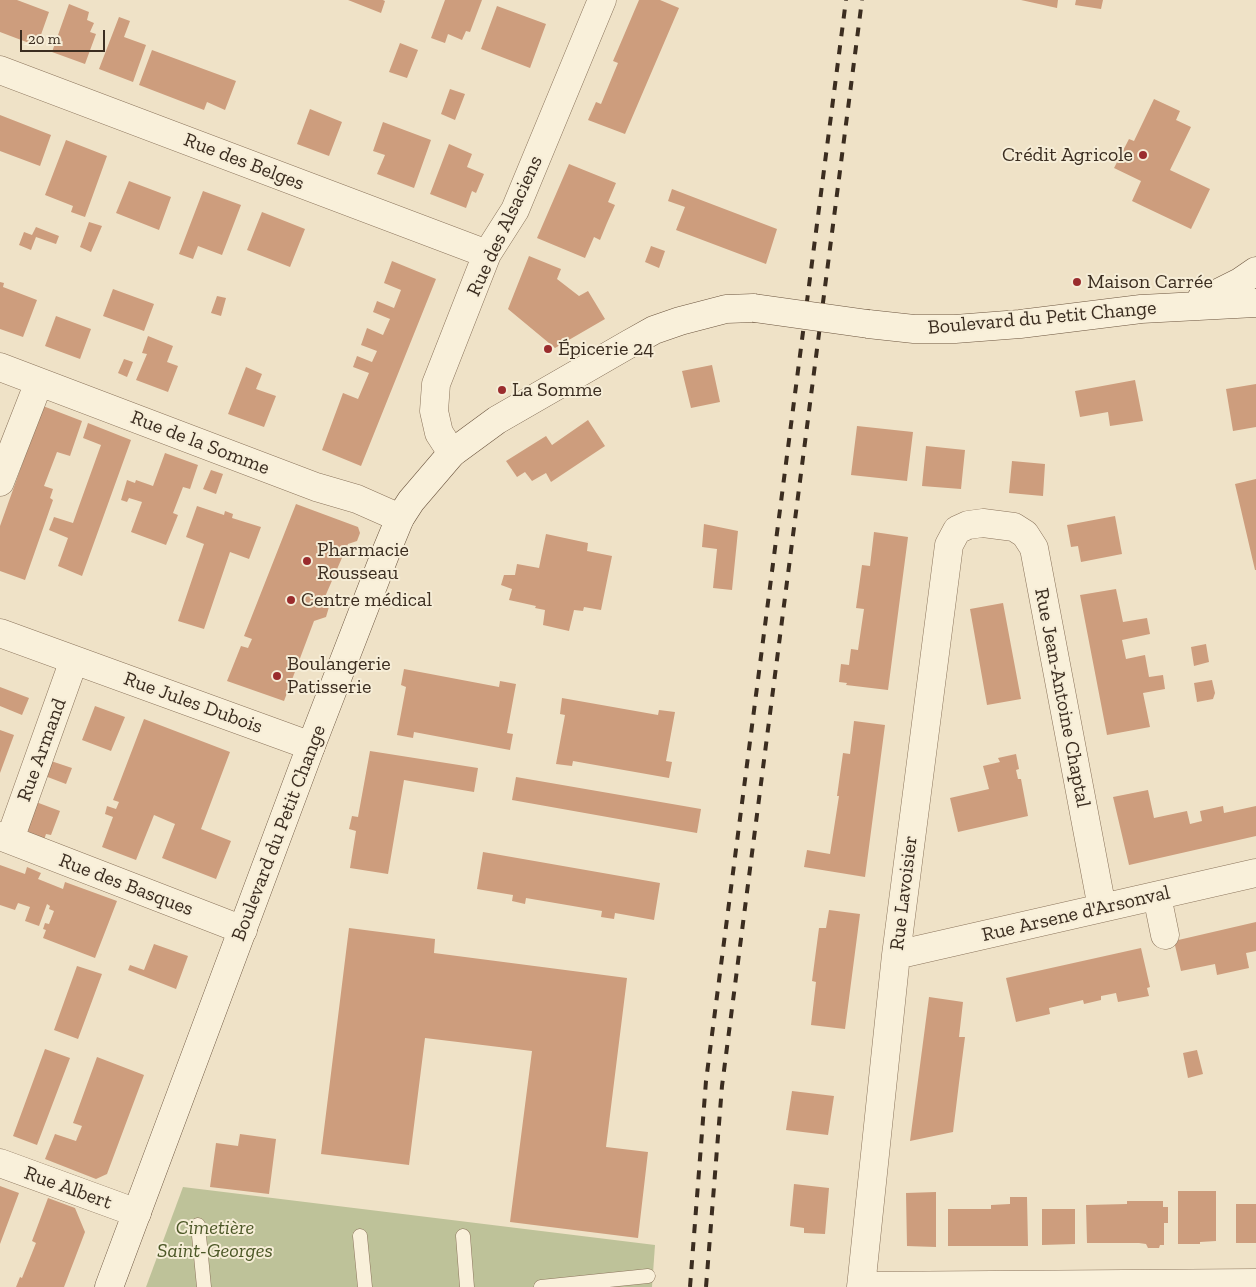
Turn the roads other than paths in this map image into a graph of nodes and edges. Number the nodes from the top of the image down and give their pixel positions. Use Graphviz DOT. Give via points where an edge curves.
graph roads {
  1 [pos="600,1"];
  2 [pos="0,70"];
  3 [pos="487,254"];
  4 [pos="1256,271"];
  5 [pos="1256,303"];
  6 [pos="1141,309"];
  7 [pos="0,367"];
  8 [pos="39,382"];
  9 [pos="452,453"];
  10 [pos="0,482"];
  11 [pos="400,518"];
  12 [pos="983,523"];
  13 [pos="0,633"];
  14 [pos="74,660"];
  15 [pos="311,746"];
  16 [pos="5,838"];
  17 [pos="1256,874"];
  18 [pos="1157,896"];
  19 [pos="1102,908"];
  20 [pos="243,930"];
  21 [pos="1165,935"];
  22 [pos="896,955"];
  23 [pos="0,1163"];
  24 [pos="137,1213"];
  25 [pos="198,1225"];
  26 [pos="360,1236"];
  27 [pos="463,1236"];
  28 [pos="648,1276"];
  29 [pos="1256,1283"];
  30 [pos="109,1287"];
  31 [pos="204,1287"];
  32 [pos="365,1287"];
  33 [pos="467,1287"];
  34 [pos="541,1287"];
  35 [pos="861,1287"];
  1 -- 3 [label="street, Rue des Alsaciens" via="515,210"];
  2 -- 3 [label="street, Rue des Belges"];
  3 -- 9 [label="street, Rue des Alsaciens" via="436,384 434,410 439,433"];
  4 -- 6 [label="street" via="1216,294"];
  5 -- 6 [label="street, Boulevard du Petit Change"];
  6 -- 9 [label="street, Boulevard du Petit Change, bridge" via="955,329 914,329 754,308 726,309 654,330 497,420"];
  7 -- 8 [label="street, Rue de la Somme"];
  8 -- 10 [label="street"];
  8 -- 11 [label="street, Rue de la Somme" via="316,487 357,499"];
  9 -- 11 [label="street, Boulevard du Petit Change" via="410,501"];
  11 -- 15 [label="street, Boulevard du Petit Change"];
  12 -- 19 [label="street, Rue Jean-Antoine Chaptal" via="1014,527 1025,534 1034,548"];
  12 -- 22 [label="street, Rue Lavoisier" via="956,530 949,545"];
  13 -- 14 [label="street, Rue Jules Dubois"];
  14 -- 15 [label="street, Rue Jules Dubois"];
  14 -- 16 [label="street, Rue Armand"];
  15 -- 20 [label="street, Boulevard du Petit Change"];
  16 -- 20 [label="street, Rue des Basques"];
  17 -- 18 [label="street, Rue Arsene d'Arsonval"];
  18 -- 19 [label="street, Rue Arsene d'Arsonval"];
  18 -- 21 [label="street"];
  19 -- 22 [label="street, Rue Arsene d'Arsonval"];
  20 -- 24 [label="street, Boulevard du Petit Change"];
  22 -- 35 [label="street, Rue Lavoisier"];
  23 -- 24 [label="street, Rue Albert"];
  24 -- 30 [label="street, Boulevard du Petit Change"];
  25 -- 31 [label="lane"];
  26 -- 32 [label="lane"];
  27 -- 33 [label="lane"];
  28 -- 34 [label="lane"];
  29 -- 35 [label="street"];
}
